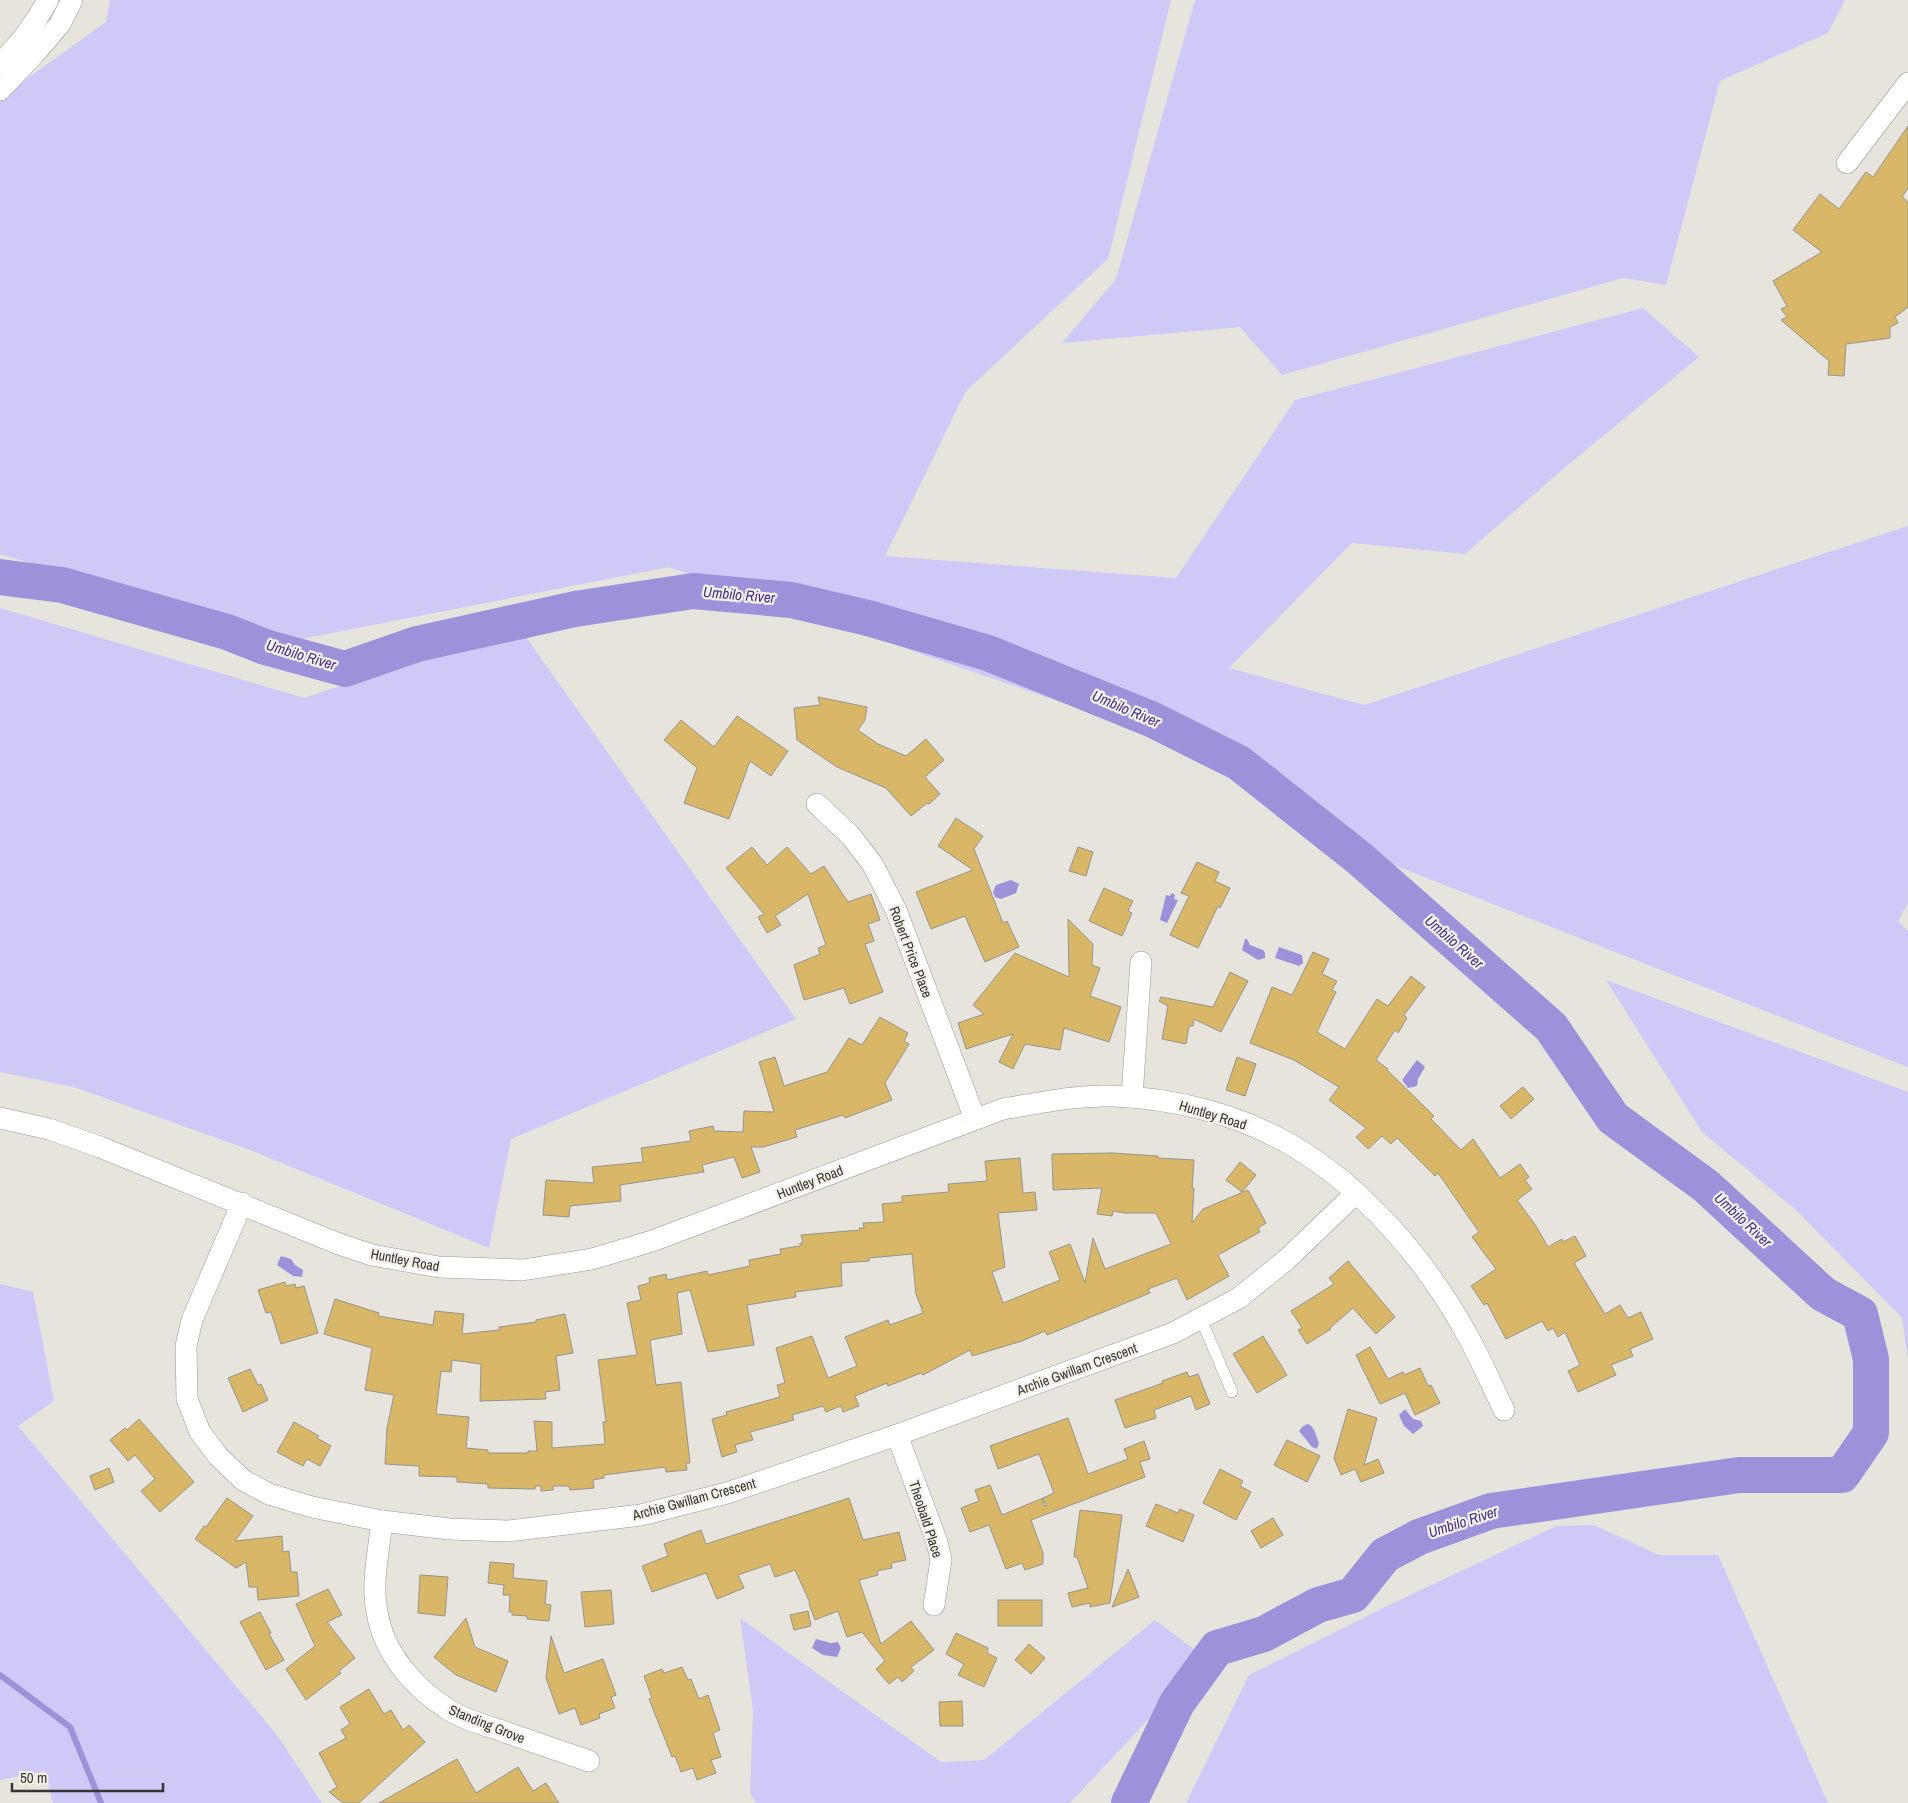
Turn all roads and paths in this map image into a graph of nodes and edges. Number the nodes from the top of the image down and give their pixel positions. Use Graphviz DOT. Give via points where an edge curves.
graph roads {
  1 [pos="48,0"];
  2 [pos="72,0"];
  3 [pos="0,64"];
  4 [pos="1908,83"];
  5 [pos="0,90"];
  6 [pos="1847,163"];
  7 [pos="817,804"];
  8 [pos="1141,962"];
  9 [pos="1132,1097"];
  10 [pos="0,1118"];
  11 [pos="975,1119"];
  12 [pos="1355,1194"];
  13 [pos="242,1203"];
  14 [pos="1201,1319"];
  15 [pos="1232,1392"];
  16 [pos="1504,1410"];
  17 [pos="897,1435"];
  18 [pos="382,1521"];
  19 [pos="934,1605"];
  20 [pos="589,1761"];
  1 -- 3 [label="street" via="14,50"];
  2 -- 5 [label="street" via="60,24"];
  4 -- 6 [label="street"];
  7 -- 11 [label="street, Robert Price Place" via="873,865 896,910"];
  8 -- 9 [label="street"];
  9 -- 11 [label="street, Huntley Road" via="1063,1099 1003,1109"];
  9 -- 12 [label="street, Huntley Road" via="1184,1104 1240,1121 1327,1168"];
  10 -- 13 [label="street, Huntley Road" via="49,1129"];
  11 -- 13 [label="street, Huntley Road" via="652,1241 592,1259 522,1270 439,1267 372,1255"];
  12 -- 14 [label="street, Archie Gwillam Crescent" via="1286,1260 1239,1298"];
  12 -- 16 [label="street, Huntley Road" via="1392,1230 1444,1297 1471,1342"];
  13 -- 18 [label="street, Archie Gwillam Crescent" via="192,1320 186,1346 187,1399 200,1432 218,1456 243,1480 269,1494 312,1507"];
  14 -- 15 [label="lane"];
  14 -- 17 [label="street, Archie Gwillam Crescent" via="1173,1333"];
  17 -- 18 [label="street, Archie Gwillam Crescent" via="727,1493 641,1515 508,1531 448,1530"];
  17 -- 19 [label="street, Theobald Place" via="942,1560"];
  18 -- 20 [label="street, Standing Grove" via="375,1585 376,1611 386,1642 412,1680 451,1712"];
}
